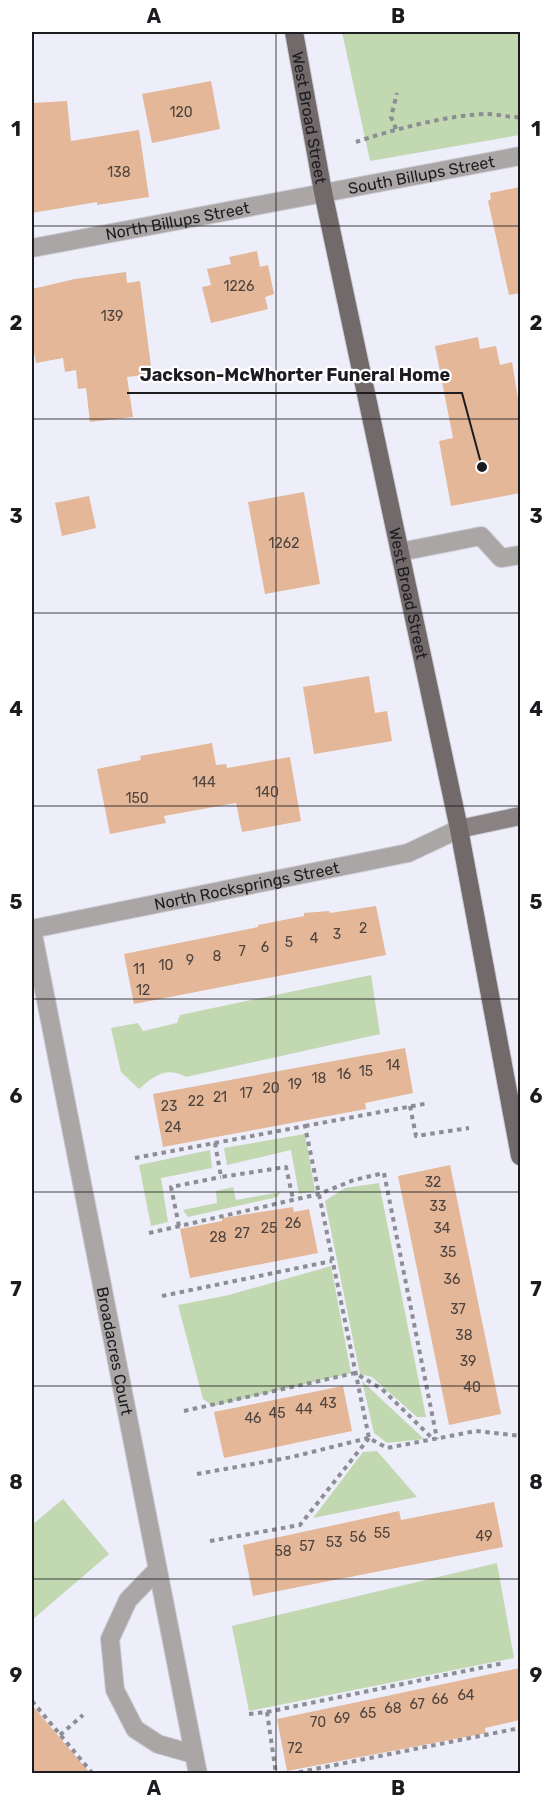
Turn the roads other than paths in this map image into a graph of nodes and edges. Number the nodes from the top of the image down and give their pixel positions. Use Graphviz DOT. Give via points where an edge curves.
graph roads {
  1 [pos="294,32"];
  2 [pos="520,156"];
  3 [pos="323,192"];
  4 [pos="32,248"];
  5 [pos="400,552"];
  6 [pos="520,555"];
  7 [pos="520,816"];
  8 [pos="459,829"];
  9 [pos="32,929"];
  10 [pos="520,1156"];
  11 [pos="157,1570"];
  12 [pos="193,1754"];
  13 [pos="198,1773"];
  1 -- 3 [label="main road, West Broad Street"];
  2 -- 3 [label="street, South Billups Street"];
  3 -- 4 [label="street, North Billups Street"];
  3 -- 5 [label="main road, West Broad Street"];
  5 -- 6 [label="street" via="481,536 501,558"];
  5 -- 8 [label="main road, West Broad Street"];
  7 -- 8 [label="street"];
  8 -- 9 [label="street, North Rocksprings Street" via="408,853"];
  8 -- 10 [label="main road, West Broad Street"];
  9 -- 11 [label="street, Broadacres Court"];
  11 -- 12 [label="street, Broadacres Court"];
  11 -- 12 [label="street" via="128,1600 110,1639 115,1690 135,1729 158,1744"];
  12 -- 13 [label="street, Broadacres Court"];
}
